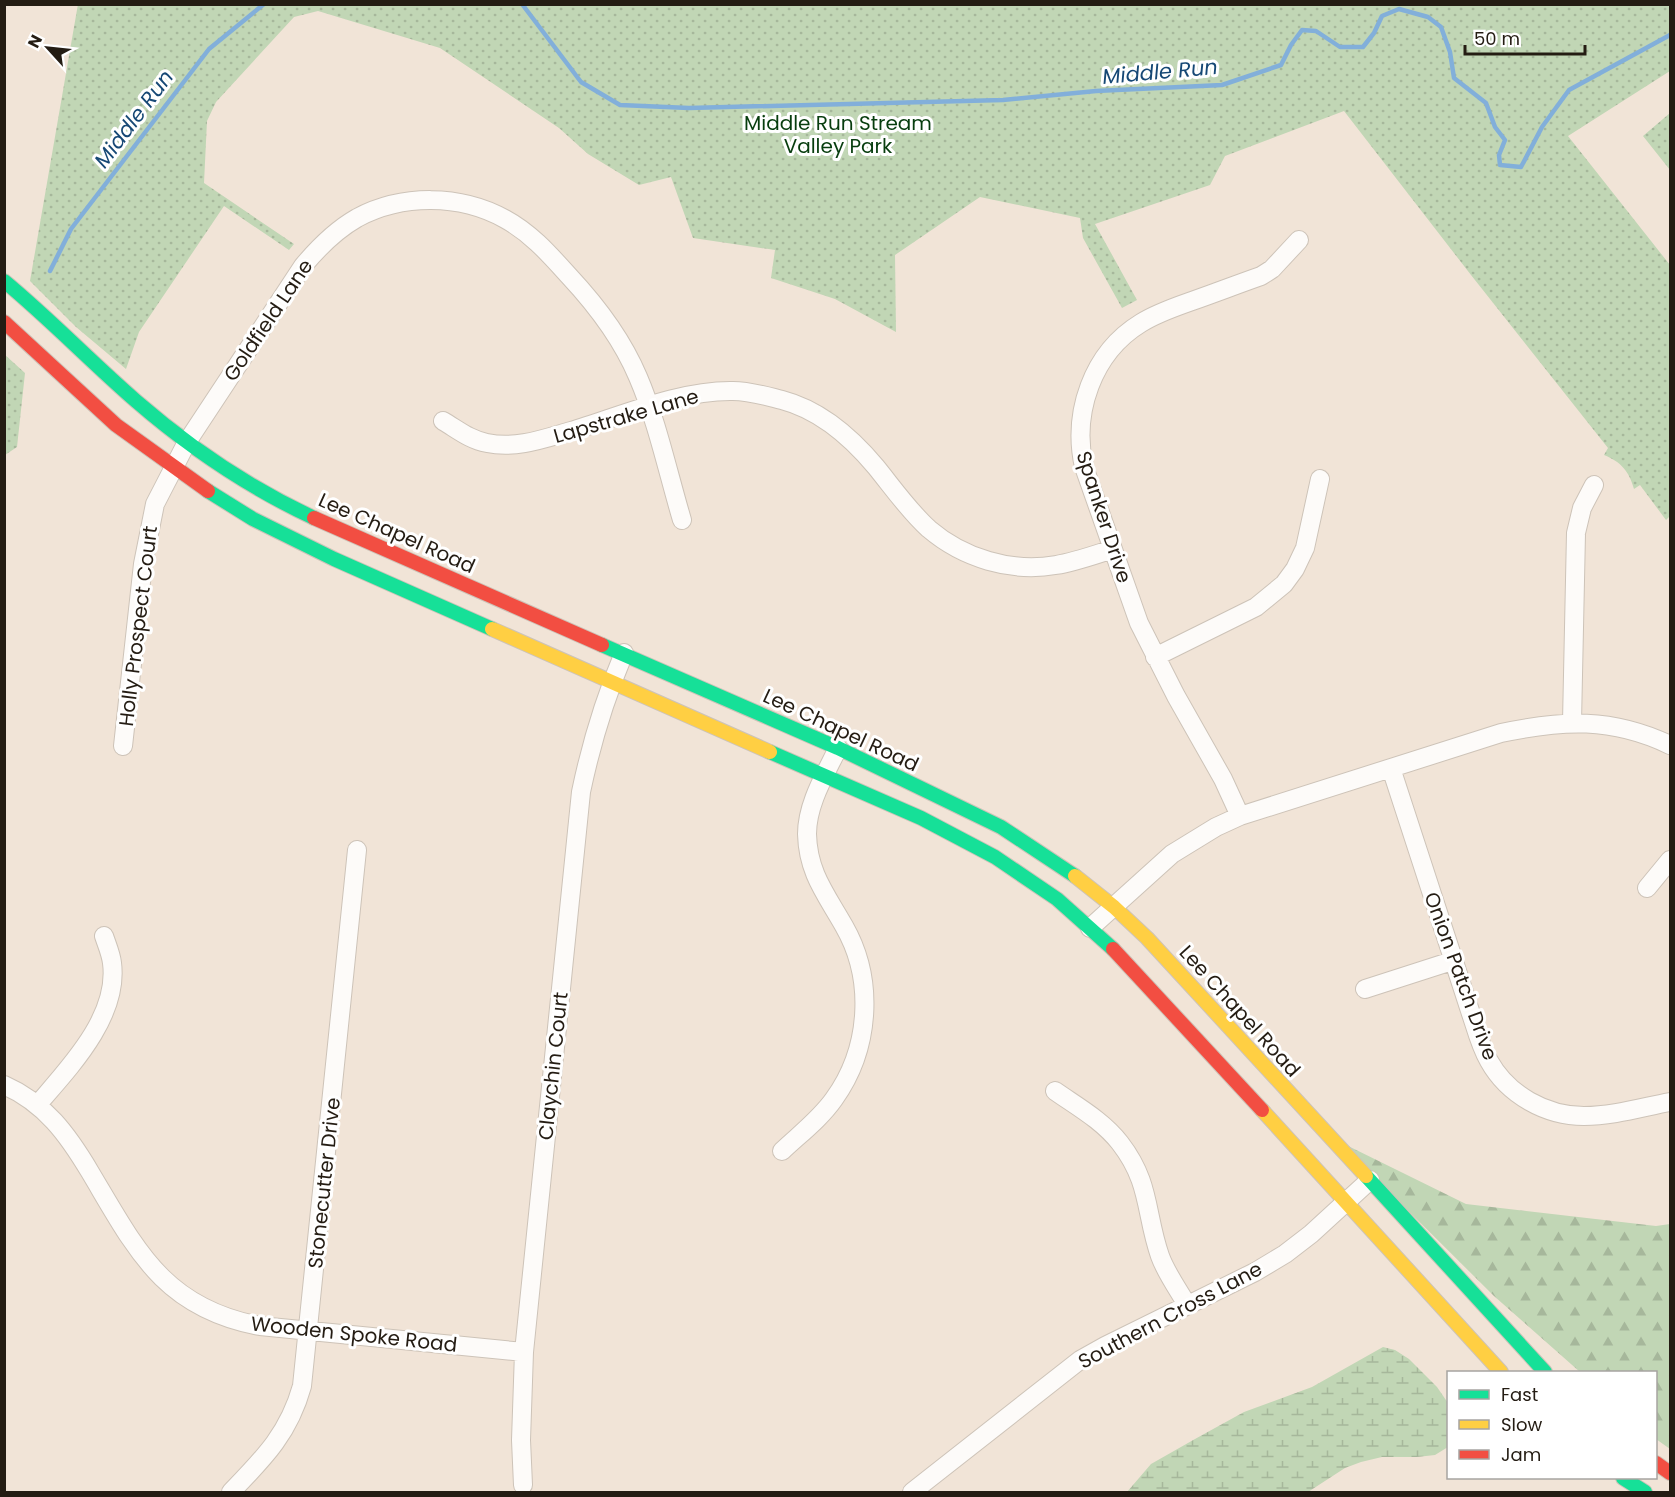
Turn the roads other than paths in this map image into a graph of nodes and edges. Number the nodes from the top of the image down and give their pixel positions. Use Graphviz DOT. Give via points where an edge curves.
graph roads {
  1 [pos="1299,240"];
  2 [pos="4,281"];
  3 [pos="4,322"];
  4 [pos="648,407"];
  5 [pos="443,421"];
  6 [pos="187,442"];
  7 [pos="173,467"];
  8 [pos="1320,479"];
  9 [pos="1594,485"];
  10 [pos="682,520"];
  11 [pos="1113,549"];
  12 [pos="624,653"];
  13 [pos="1155,657"];
  14 [pos="612,683"];
  15 [pos="1572,722"];
  16 [pos="1671,745"];
  17 [pos="123,746"];
  18 [pos="838,748"];
  19 [pos="1391,768"];
  20 [pos="825,776"];
  21 [pos="1240,816"];
  22 [pos="357,850"];
  23 [pos="1671,860"];
  24 [pos="1647,888"];
  25 [pos="1114,907"];
  26 [pos="1090,928"];
  27 [pos="104,936"];
  28 [pos="1452,961"];
  29 [pos="1365,989"];
  30 [pos="4,1085"];
  31 [pos="1055,1091"];
  32 [pos="1671,1102"];
  33 [pos="38,1104"];
  34 [pos="782,1151"];
  35 [pos="1370,1180"];
  36 [pos="1346,1201"];
  37 [pos="1187,1305"];
  38 [pos="309,1331"];
  39 [pos="524,1352"];
  40 [pos="1500,1371"];
  41 [pos="1544,1371"];
  42 [pos="1657,1464"];
  43 [pos="1671,1473"];
  44 [pos="1625,1479"];
  45 [pos="523,1485"];
  46 [pos="231,1492"];
  47 [pos="912,1492"];
  48 [pos="1645,1492"];
  1 -- 11 [label="street, Spanker Drive" via="1261,276 1141,323 1121,338 1099,366 1081,413 1080,443 1084,467"];
  2 -- 6 [label="main road, Lee Chapel Road"];
  3 -- 7 [label="main road" via="102,413"];
  4 -- 5 [label="street, Lapstrake Lane" via="519,445 472,439"];
  4 -- 6 [label="street, Goldfield Lane" via="638,376 614,333 586,294 540,244 506,219 481,208 455,201 415,201 387,206 357,218 314,253"];
  4 -- 10 [label="street, Goldfield Lane"];
  4 -- 11 [label="street, Lapstrake Lane" via="700,393 727,391 755,393 801,407 853,441 928,528 969,554 992,562 1021,567 1054,566"];
  6 -- 7 [label="street, Holly Prospect Court"];
  6 -- 12 [label="main road, Lee Chapel Road" via="290,506"];
  7 -- 14 [label="main road" via="216,497 288,537"];
  7 -- 17 [label="street, Holly Prospect Court" via="155,504 142,564"];
  8 -- 13 [label="street" via="1305,548 1284,584 1256,607"];
  9 -- 15 [label="street" via="1582,508 1576,533"];
  11 -- 13 [label="street, Spanker Drive"];
  12 -- 14 [label="street, Claychin Court"];
  12 -- 18 [label="main road, Lee Chapel Road"];
  13 -- 21 [label="street, Spanker Drive"];
  14 -- 20 [label="main road"];
  14 -- 39 [label="street, Claychin Court" via="581,792"];
  15 -- 16 [label="street" via="1623,729"];
  15 -- 19 [label="street" via="1501,733"];
  18 -- 20 [label="street"];
  18 -- 25 [label="main road, Lee Chapel Road" via="1001,827 1067,870"];
  19 -- 21 [label="street"];
  19 -- 28 [label="street, Onion Patch Drive"];
  20 -- 26 [label="main road" via="921,818 995,857 1057,899"];
  20 -- 34 [label="street" via="809,815 808,852 817,882 850,939 859,966 865,1011 858,1050 842,1087 824,1112"];
  21 -- 25 [label="street" via="1172,854"];
  22 -- 38 [label="street, Stonecutter Drive"];
  23 -- 24 [label="street"];
  25 -- 26 [label="street"];
  25 -- 35 [label="main road, Lee Chapel Road"];
  26 -- 36 [label="main road" via="1122,957"];
  27 -- 33 [label="street" via="112,963 111,988 104,1012 81,1054"];
  28 -- 29 [label="street"];
  28 -- 32 [label="street, Onion Patch Drive" via="1484,1051 1497,1073 1522,1097 1560,1114 1583,1116"];
  30 -- 33 [label="street, Wooden Spoke Road"];
  31 -- 37 [label="street" via="1105,1128 1132,1161 1147,1194 1161,1259"];
  33 -- 38 [label="street, Wooden Spoke Road" via="71,1141 133,1244 166,1282 218,1315 260,1326"];
  35 -- 36 [label="street, Southern Cross Lane"];
  35 -- 41 [label="main road, Lee Chapel Road"];
  36 -- 37 [label="street, Southern Cross Lane" via="1285,1254"];
  36 -- 40 [label="main road"];
  37 -- 47 [label="street, Southern Cross Lane" via="1080,1360"];
  38 -- 39 [label="street, Wooden Spoke Road"];
  38 -- 46 [label="street, Stonecutter Drive" via="302,1386 289,1423 271,1450"];
  39 -- 45 [label="street, Claychin Court" via="520,1440"];
  42 -- 43 [label="main road"];
  44 -- 48 [label="main road"];
}
